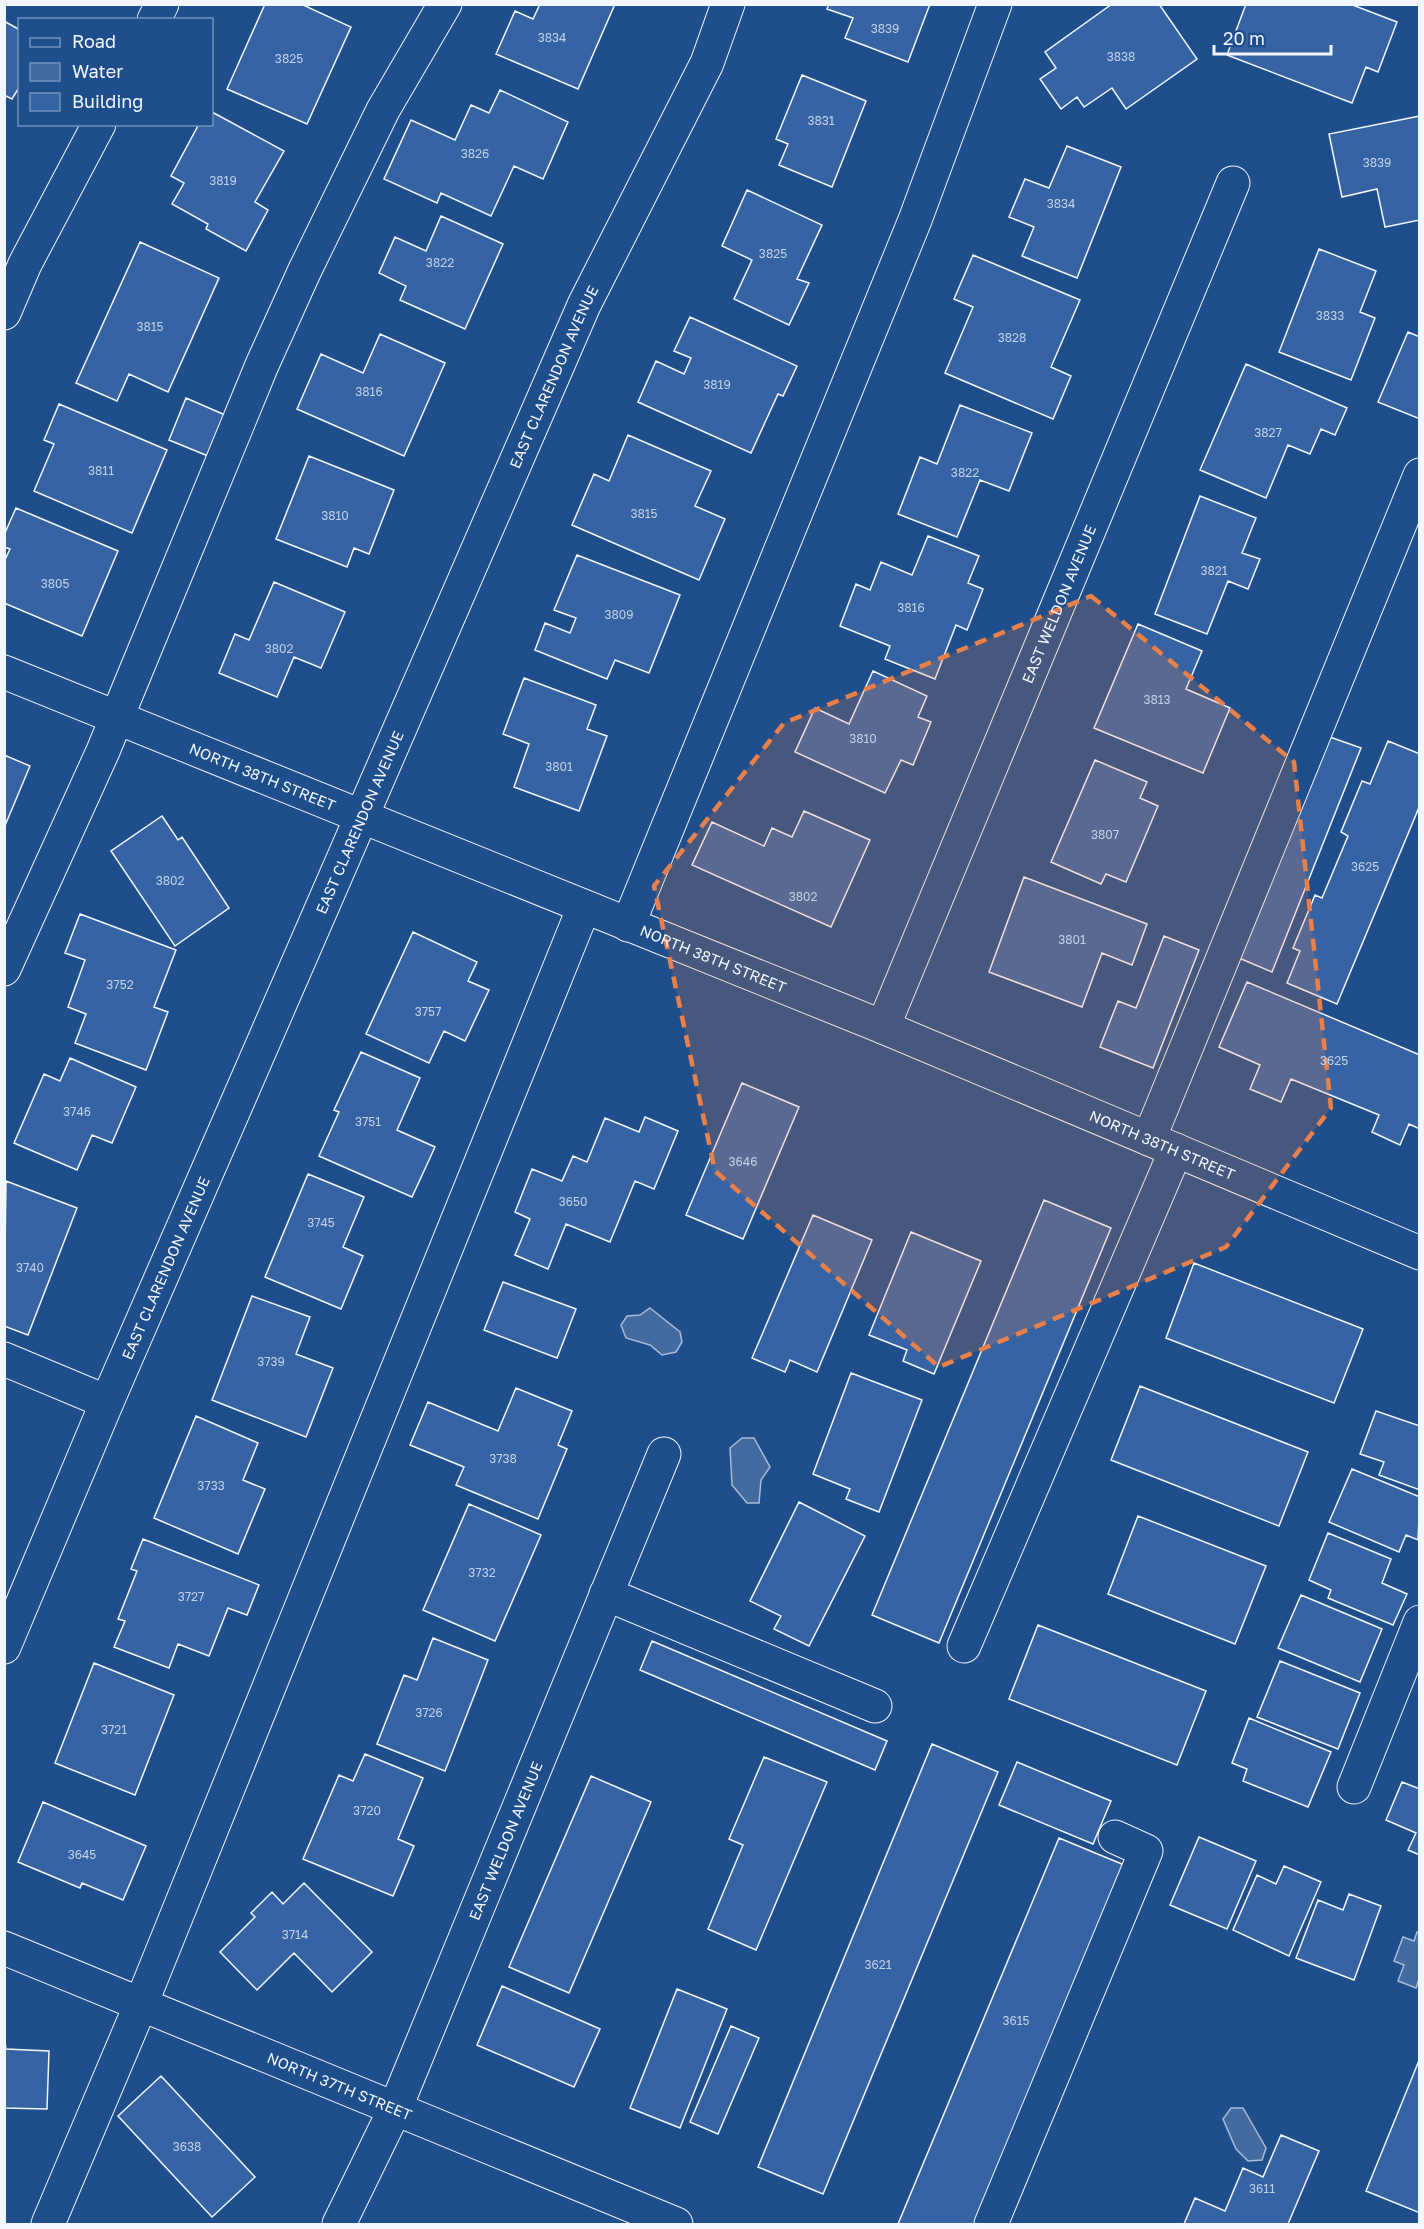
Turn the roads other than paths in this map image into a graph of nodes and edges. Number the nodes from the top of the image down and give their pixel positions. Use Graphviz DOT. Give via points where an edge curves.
graph roads {
  1 [pos="162,4"];
  2 [pos="445,4"];
  3 [pos="995,4"];
  4 [pos="718,8"];
  5 [pos="155,18"];
  6 [pos="98,126"];
  7 [pos="1233,183"];
  8 [pos="4,312"];
  9 [pos="1419,475"];
  10 [pos="4,672"];
  11 [pos="117,717"];
  12 [pos="362,817"];
  13 [pos="584,907"];
  14 [pos="628,925"];
  15 [pos="4,969"];
  16 [pos="883,1027"];
  17 [pos="1162,1145"];
  18 [pos="1419,1253"];
  19 [pos="4,1359"];
  20 [pos="107,1402"];
  21 [pos="664,1454"];
  22 [pos="606,1594"];
  23 [pos="1419,1622"];
  24 [pos="6,1638"];
  25 [pos="964,1646"];
  26 [pos="875,1706"];
  27 [pos="1354,1787"];
  28 [pos="1115,1837"];
  29 [pos="4,1948"];
  30 [pos="141,2004"];
  31 [pos="395,2109"];
  32 [pos="614,2213"];
  33 [pos="48,2224"];
  34 [pos="339,2224"];
  35 [pos="676,2224"];
  36 [pos="991,2224"];
  1 -- 5 [label="street"];
  2 -- 11 [label="street" via="383,110 304,272"];
  3 -- 14 [label="street" via="915,220"];
  4 -- 12 [label="street, EAST CLARENDON AVENUE" via="707,63 584,305"];
  6 -- 8 [label="street"];
  7 -- 16 [label="street, EAST WELDON AVENUE"];
  9 -- 17 [label="street"];
  10 -- 11 [label="street, NORTH 38TH STREET"];
  11 -- 12 [label="street, NORTH 38TH STREET"];
  11 -- 15 [label="street"];
  12 -- 13 [label="street, NORTH 38TH STREET"];
  12 -- 20 [label="street, EAST CLARENDON AVENUE"];
  13 -- 14 [label="street, NORTH 38TH STREET"];
  13 -- 30 [label="street"];
  14 -- 16 [label="street, NORTH 38TH STREET"];
  16 -- 17 [label="street, NORTH 38TH STREET"];
  17 -- 18 [label="street, NORTH 38TH STREET"];
  17 -- 25 [label="street"];
  19 -- 20 [label="street"];
  20 -- 24 [label="street, EAST CLARENDON AVENUE"];
  21 -- 22 [label="street, EAST WELDON AVENUE"];
  22 -- 26 [label="street"];
  22 -- 31 [label="street, EAST WELDON AVENUE"];
  23 -- 27 [label="street"];
  28 -- 36 [label="street" via="1146,1851"];
  29 -- 30 [label="street, NORTH 37TH STREET"];
  30 -- 31 [label="street, NORTH 37TH STREET"];
  30 -- 33 [label="street"];
  31 -- 32 [label="street, NORTH 37TH STREET"];
  31 -- 34 [label="street, EAST WELDON AVENUE"];
  32 -- 35 [label="street, NORTH 37TH STREET"];
}
